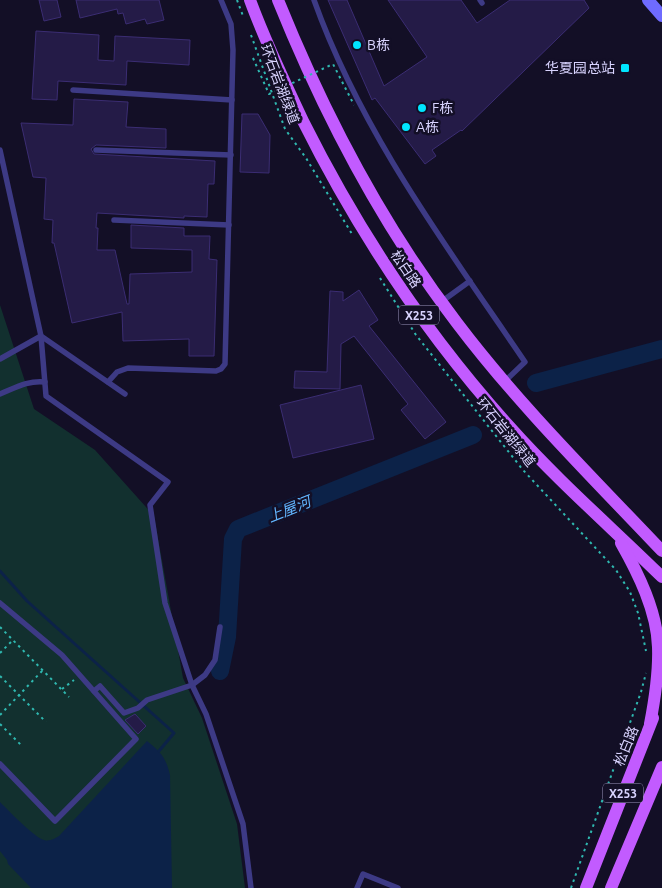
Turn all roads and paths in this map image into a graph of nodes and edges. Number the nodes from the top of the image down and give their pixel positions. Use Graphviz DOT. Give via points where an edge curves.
graph roads {
  1 [pos="221,0"];
  2 [pos="237,0"];
  3 [pos="250,0"];
  4 [pos="278,0"];
  5 [pos="314,0"];
  6 [pos="648,0"];
  7 [pos="243,16"];
  8 [pos="662,16"];
  9 [pos="250,33"];
  10 [pos="253,58"];
  11 [pos="73,90"];
  12 [pos="232,100"];
  13 [pos="354,106"];
  14 [pos="0,150"];
  15 [pos="96,150"];
  16 [pos="231,155"];
  17 [pos="114,220"];
  18 [pos="229,224"];
  19 [pos="352,235"];
  20 [pos="379,276"];
  21 [pos="470,281"];
  22 [pos="441,302"];
  23 [pos="40,336"];
  24 [pos="0,359"];
  25 [pos="45,382"];
  26 [pos="108,382"];
  27 [pos="504,382"];
  28 [pos="0,394"];
  29 [pos="126,394"];
  30 [pos="637,525"];
  31 [pos="611,528"];
  32 [pos="662,536"];
  33 [pos="662,551"];
  34 [pos="662,577"];
  35 [pos="0,603"];
  36 [pos="0,627"];
  37 [pos="220,627"];
  38 [pos="13,640"];
  39 [pos="646,650"];
  40 [pos="0,653"];
  41 [pos="43,670"];
  42 [pos="646,670"];
  43 [pos="80,675"];
  44 [pos="0,676"];
  45 [pos="192,685"];
  46 [pos="62,689"];
  47 [pos="94,692"];
  48 [pos="20,695"];
  49 [pos="69,696"];
  50 [pos="662,700"];
  51 [pos="0,714"];
  52 [pos="46,722"];
  53 [pos="0,724"];
  54 [pos="650,724"];
  55 [pos="21,745"];
  56 [pos="0,764"];
  57 [pos="662,767"];
  58 [pos="251,888"];
  59 [pos="357,888"];
  60 [pos="398,888"];
  61 [pos="571,888"];
  62 [pos="586,888"];
  63 [pos="611,888"];
  1 -- 12 [label="lane" via="232,32"];
  2 -- 7 [label="path"];
  3 -- 31 [label="main road, 松白路 / X253" via="291,96 333,177 403,292 460,369 510,427"];
  4 -- 22 [label="main road, 松白路 / X253" via="314,85 355,165"];
  5 -- 21 [label="lane" via="362,107 405,183"];
  6 -- 8 [label="street"];
  9 -- 19 [label="path, 环石岩湖绿道" via="285,129"];
  10 -- 13 [label="path, bridge" via="269,94 333,64"];
  11 -- 12 [label="lane"];
  12 -- 16 [label="lane"];
  14 -- 23 [label="lane"];
  15 -- 16 [label="lane"];
  16 -- 18 [label="lane"];
  17 -- 18 [label="lane"];
  18 -- 26 [label="lane" via="225,364 216,371 128,368 117,372"];
  20 -- 39 [label="path, 环石岩湖绿道" via="416,335 523,470 616,570 638,613"];
  21 -- 22 [label="lane"];
  21 -- 27 [label="lane" via="524,362"];
  22 -- 27 [label="main road, 松白路 / X253"];
  23 -- 24 [label="lane"];
  23 -- 25 [label="lane"];
  23 -- 26 [label="lane"];
  25 -- 28 [label="lane" via="20,385"];
  25 -- 45 [label="lane" via="46,396 168,482 150,505 165,603"];
  26 -- 29 [label="lane"];
  27 -- 30 [label="main road, 松白路 / X253"];
  30 -- 32 [label="main road"];
  30 -- 33 [label="main road, 松白路 / X253"];
  31 -- 34 [label="main road, 松白路 / X253"];
  31 -- 54 [label="main road" via="633,565 656,626 658,669"];
  35 -- 43 [label="lane" via="50,643"];
  36 -- 38 [label="path"];
  37 -- 45 [label="lane" via="215,660 205,675"];
  38 -- 40 [label="path"];
  38 -- 41 [label="path"];
  41 -- 46 [label="path"];
  41 -- 48 [label="path"];
  42 -- 61 [label="path"];
  43 -- 46 [label="path"];
  43 -- 47 [label="lane"];
  44 -- 48 [label="path"];
  45 -- 47 [label="lane" via="147,700 138,708 124,713 100,686"];
  45 -- 58 [label="lane" via="206,714 243,824"];
  46 -- 49 [label="path"];
  47 -- 56 [label="lane" via="136,739 55,821"];
  48 -- 51 [label="path"];
  48 -- 52 [label="path"];
  50 -- 54 [label="main road, 松白路 / X253"];
  53 -- 55 [label="path"];
  54 -- 62 [label="main road, 松白路 / X253"];
  57 -- 63 [label="main road, X253"];
  59 -- 60 [label="lane" via="363,874"];
}
